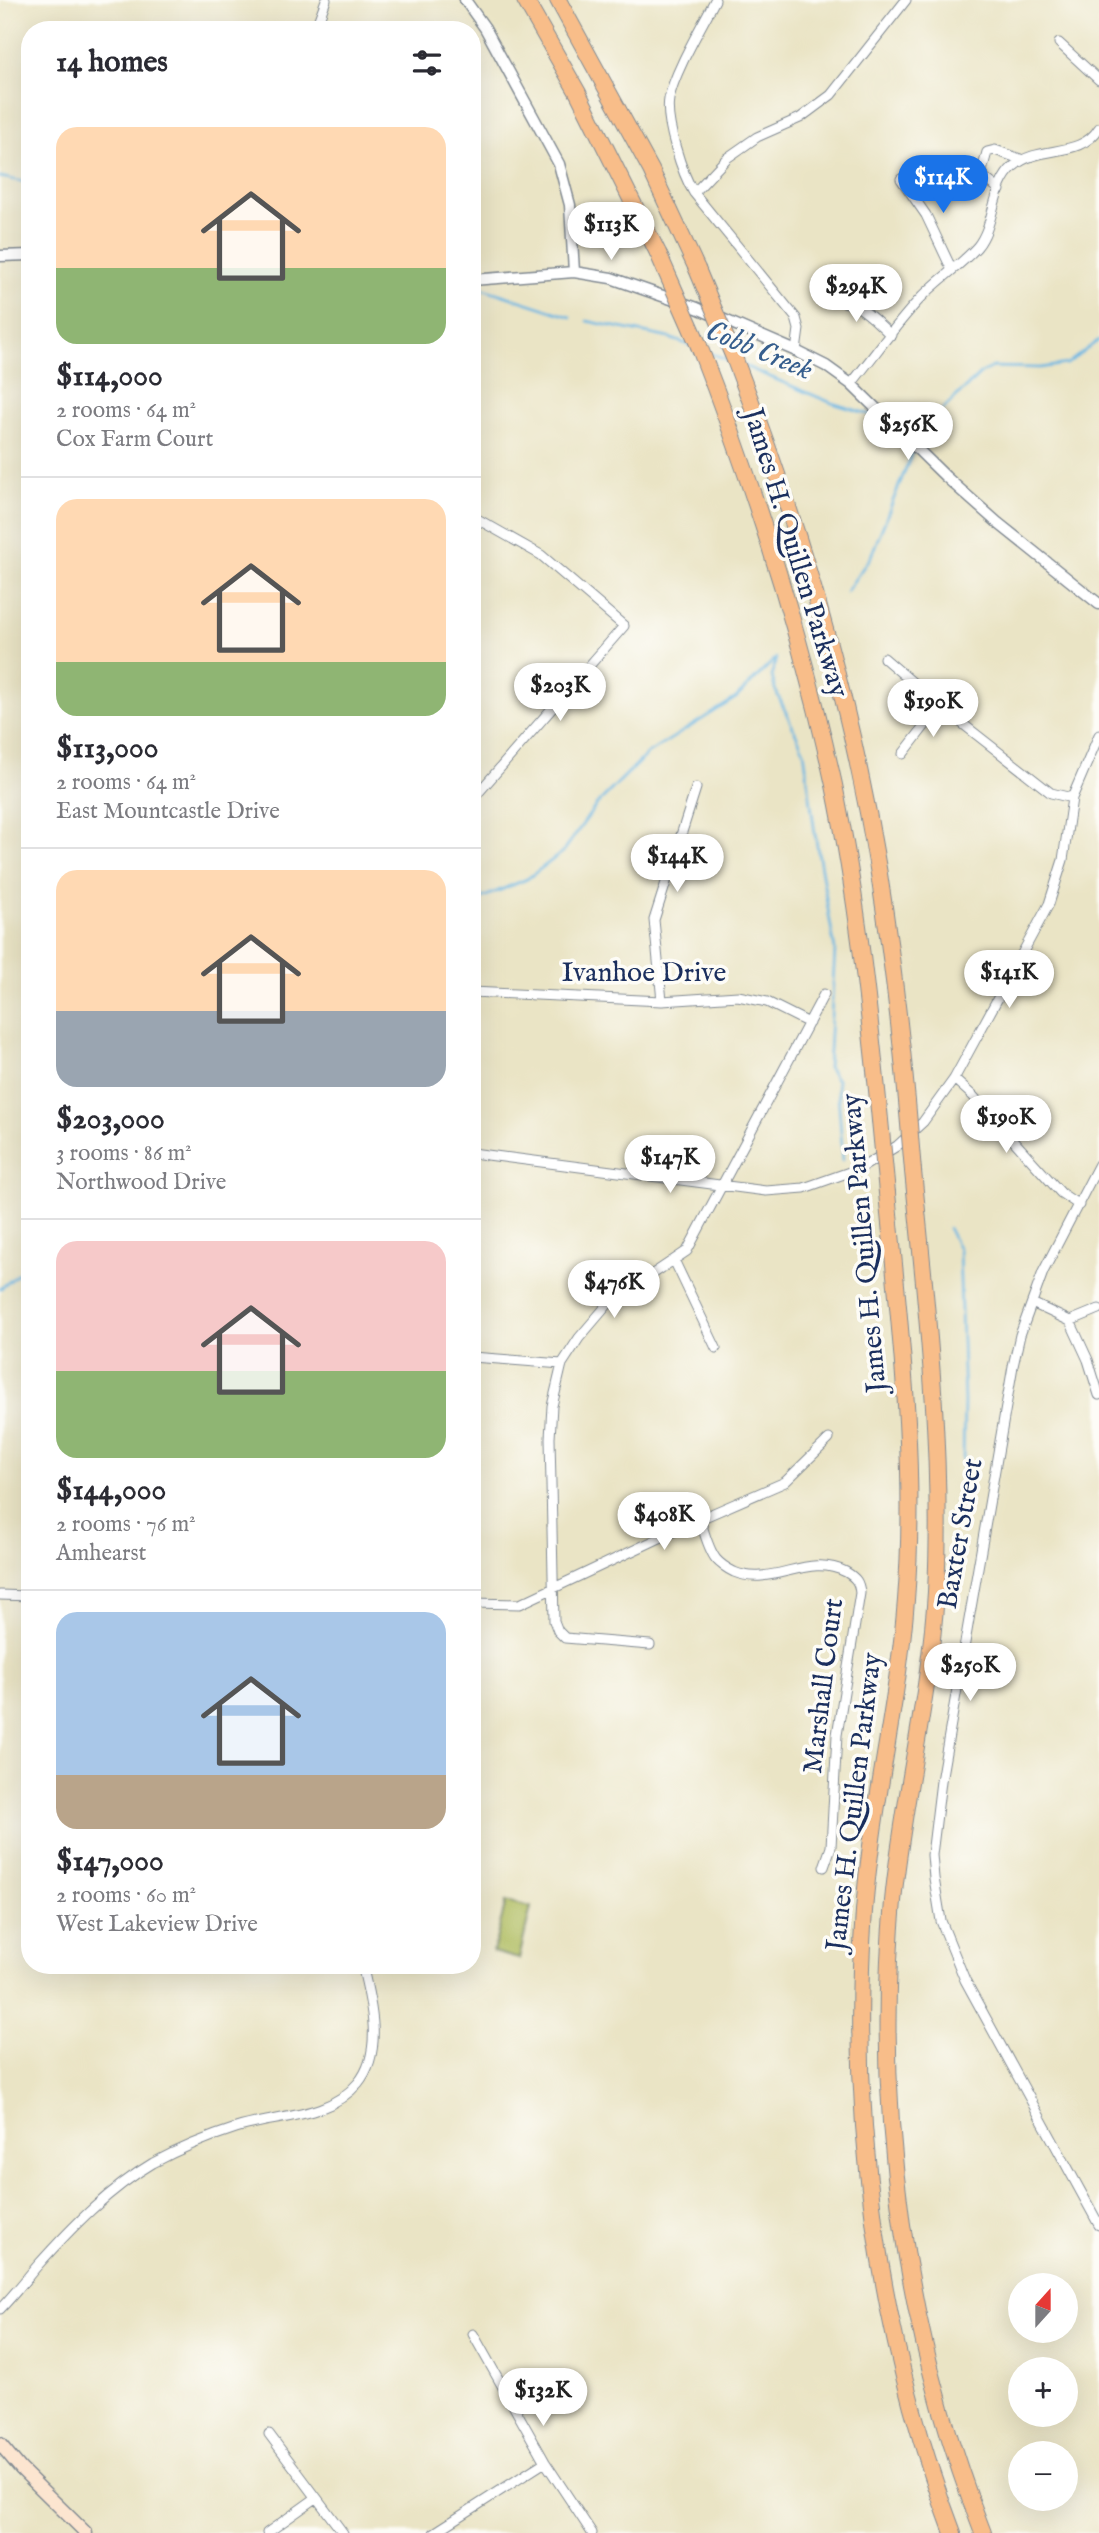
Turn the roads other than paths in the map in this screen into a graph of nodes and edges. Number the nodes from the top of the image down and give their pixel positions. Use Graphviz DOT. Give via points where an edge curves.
graph roads {
  1 [pos="326,0"];
  2 [pos="464,0"];
  3 [pos="525,0"];
  4 [pos="558,0"];
  5 [pos="715,0"];
  6 [pos="906,0"];
  7 [pos="318,21"];
  8 [pos="480,21"];
  9 [pos="481,23"];
  10 [pos="1059,43"];
  11 [pos="1099,79"];
  12 [pos="1099,128"];
  13 [pos="1023,160"];
  14 [pos="901,179"];
  15 [pos="1000,190"];
  16 [pos="694,193"];
  17 [pos="21,255"];
  18 [pos="0,256"];
  19 [pos="952,270"];
  20 [pos="574,272"];
  21 [pos="481,279"];
  22 [pos="825,300"];
  23 [pos="891,335"];
  24 [pos="796,351"];
  25 [pos="851,384"];
  26 [pos="481,521"];
  27 [pos="1099,604"];
  28 [pos="884,658"];
  29 [pos="940,706"];
  30 [pos="1099,735"];
  31 [pos="903,754"];
  32 [pos="696,788"];
  33 [pos="481,790"];
  34 [pos="1072,798"];
  35 [pos="481,992"];
  36 [pos="824,995"];
  37 [pos="663,1001"];
  38 [pos="809,1023"];
  39 [pos="954,1079"];
  40 [pos="481,1154"];
  41 [pos="1099,1164"];
  42 [pos="720,1187"];
  43 [pos="1079,1205"];
  44 [pos="674,1260"];
  45 [pos="1032,1303"];
  46 [pos="1099,1309"];
  47 [pos="1070,1321"];
  48 [pos="716,1348"];
  49 [pos="481,1358"];
  50 [pos="562,1364"];
  51 [pos="1099,1395"];
  52 [pos="830,1439"];
  53 [pos="699,1519"];
  54 [pos="555,1586"];
  55 [pos="0,1595"];
  56 [pos="21,1596"];
  57 [pos="481,1603"];
  58 [pos="650,1645"];
  59 [pos="824,1867"];
  60 [pos="364,1974"];
  61 [pos="1099,2225"];
  62 [pos="0,2309"];
  63 [pos="473,2334"];
  64 [pos="269,2434"];
  65 [pos="0,2444"];
  66 [pos="545,2462"];
  67 [pos="317,2498"];
  68 [pos="86,2533"];
  69 [pos="267,2533"];
  70 [pos="343,2533"];
  71 [pos="434,2533"];
  72 [pos="592,2533"];
  73 [pos="953,2533"];
  74 [pos="983,2533"];
  1 -- 7 [label="street"];
  2 -- 8 [label="street"];
  3 -- 73 [label="highway, James H. Quillen Parkway, bridge" via="658,253 734,437 778,569 825,750 850,873 863,955 910,1451 900,1666 873,1824 864,1910 862,2102 875,2233 896,2347"];
  4 -- 74 [label="highway, James H. Quillen Parkway, bridge" via="644,157 697,270 779,479 846,712 879,872 907,1101 937,1436 938,1545 930,1650 893,1903 888,2038 891,2128 909,2265 932,2376"];
  5 -- 16 [label="street" via="669,99 668,115 684,177"];
  6 -- 16 [label="street" via="831,95 800,118 757,137 727,158"];
  9 -- 20 [label="street" via="559,164 570,205"];
  10 -- 11 [label="street"];
  12 -- 13 [label="street" via="1074,148"];
  13 -- 15 [label="street" via="1006,175"];
  13 -- 15 [label="street" via="995,150 987,152 982,171"];
  14 -- 19 [label="street" via="926,215"];
  15 -- 19 [label="street" via="986,234"];
  16 -- 24 [label="street" via="796,318 800,328"];
  17 -- 18 [label="street"];
  19 -- 23 [label="street" via="917,302"];
  20 -- 21 [label="street"];
  20 -- 24 [label="street" via="641,287"];
  22 -- 23 [label="street" via="847,301"];
  23 -- 25 [label="street"];
  24 -- 25 [label="street"];
  25 -- 27 [label="street" via="946,477"];
  26 -- 33 [label="street" via="541,555 624,626"];
  28 -- 29 [label="street"];
  29 -- 31 [label="street"];
  29 -- 34 [label="street" via="1051,793"];
  30 -- 34 [label="street"];
  32 -- 37 [label="street" via="654,920"];
  34 -- 39 [label="street" via="1063,860 1049,904"];
  35 -- 37 [label="street, Ivanhoe Drive"];
  36 -- 38 [label="street"];
  37 -- 38 [label="street, Ivanhoe Drive" via="753,997"];
  38 -- 42 [label="street"];
  39 -- 42 [label="street" via="923,1122 897,1146 861,1168 785,1191"];
  39 -- 43 [label="street" via="1062,1193"];
  40 -- 42 [label="street"];
  41 -- 43 [label="street, Baxter Street"];
  42 -- 44 [label="street" via="687,1251"];
  43 -- 45 [label="street, Baxter Street"];
  44 -- 48 [label="street"];
  44 -- 50 [label="street" via="608,1304"];
  45 -- 47 [label="street"];
  45 -- 61 [label="street, Baxter Street" via="1011,1377 932,1855 941,1921 954,1955"];
  46 -- 47 [label="street"];
  47 -- 51 [label="street"];
  49 -- 50 [label="street"];
  50 -- 54 [label="street" via="550,1438"];
  52 -- 53 [label="street" via="785,1482"];
  53 -- 54 [label="street"];
  53 -- 59 [label="street, Marshall Court" via="716,1559 741,1574 768,1577 821,1565 844,1572 859,1584 837,1735 831,1847"];
  54 -- 57 [label="street" via="520,1604"];
  54 -- 58 [label="street" via="554,1621 565,1638"];
  55 -- 56 [label="street"];
  60 -- 62 [label="street" via="372,2047 370,2062 357,2085 335,2103 236,2128 136,2174 83,2217"];
  63 -- 66 [label="street"];
  64 -- 67 [label="street"];
  65 -- 68 [label="main road"];
  66 -- 71 [label="street"];
  66 -- 72 [label="street"];
  67 -- 69 [label="street"];
  67 -- 70 [label="street"];
}
